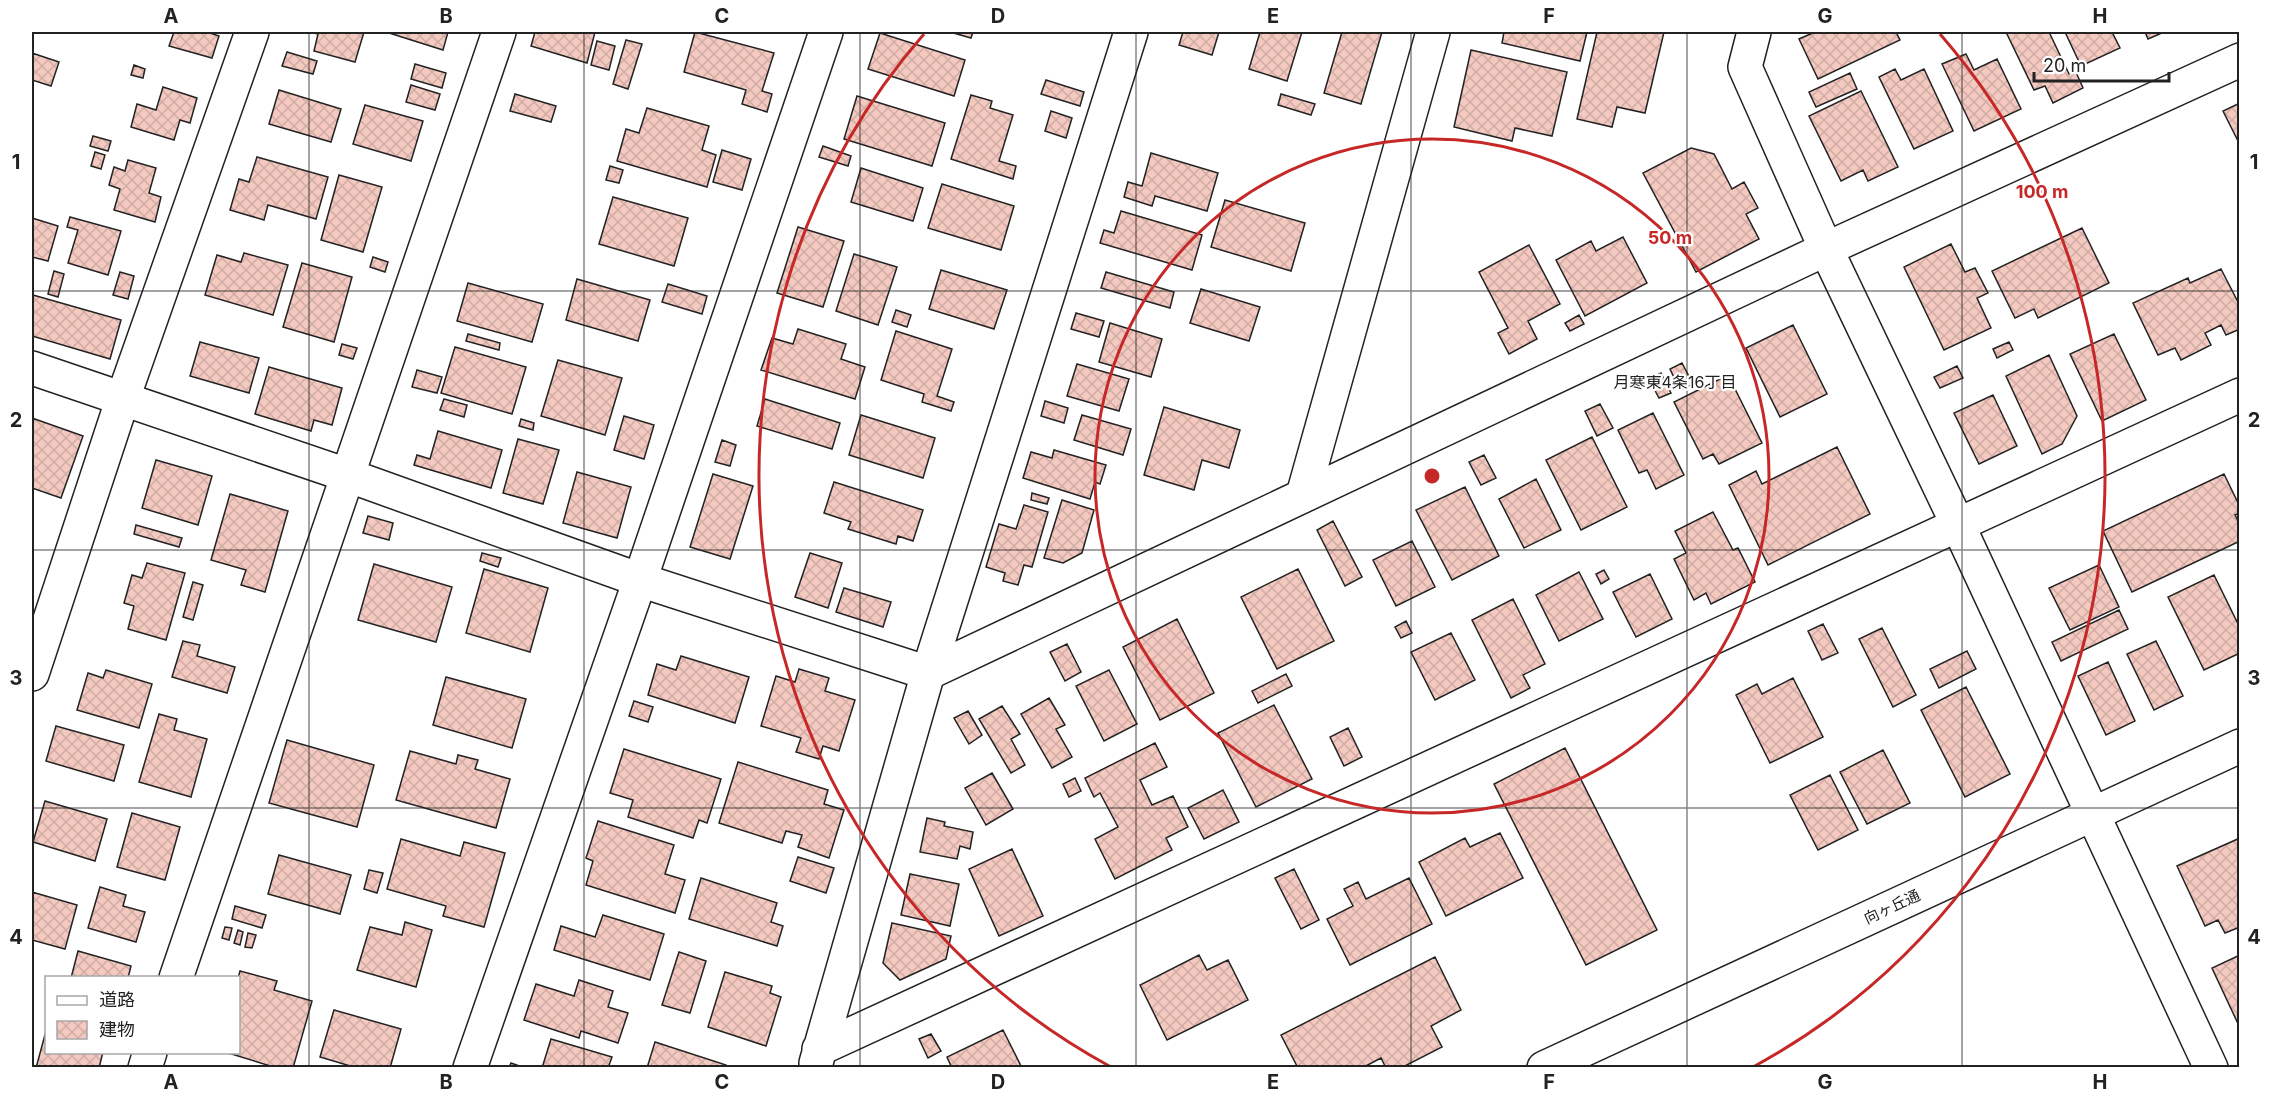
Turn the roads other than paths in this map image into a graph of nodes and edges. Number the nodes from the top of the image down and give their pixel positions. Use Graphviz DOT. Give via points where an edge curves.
graph roads {
  1 [pos="252,32"];
  2 [pos="499,32"];
  3 [pos="826,32"];
  4 [pos="1131,32"];
  5 [pos="1433,32"];
  6 [pos="1754,32"];
  7 [pos="2240,60"];
  8 [pos="1826,249"];
  9 [pos="32,368"];
  10 [pos="2240,395"];
  11 [pos="123,398"];
  12 [pos="347,475"];
  13 [pos="1303,495"];
  14 [pos="1958,525"];
  15 [pos="640,580"];
  16 [pos="928,673"];
  17 [pos="32,674"];
  18 [pos="2240,746"];
  19 [pos="2094,813"];
  20 [pos="177,976"];
  21 [pos="817,1058"];
  22 [pos="470,1068"];
  23 [pos="1544,1068"];
  24 [pos="2211,1068"];
  1 -- 11 [label="street"];
  2 -- 12 [label="street"];
  3 -- 15 [label="street"];
  4 -- 16 [label="street"];
  5 -- 13 [label="street"];
  6 -- 8 [label="street" via="1745,67"];
  7 -- 8 [label="street"];
  8 -- 13 [label="street"];
  8 -- 14 [label="street"];
  9 -- 11 [label="street"];
  10 -- 14 [label="street"];
  11 -- 12 [label="street"];
  11 -- 17 [label="street"];
  12 -- 15 [label="street"];
  12 -- 20 [label="street"];
  13 -- 16 [label="street"];
  14 -- 19 [label="street"];
  14 -- 21 [label="street"];
  15 -- 16 [label="street"];
  15 -- 22 [label="street"];
  16 -- 21 [label="street"];
  18 -- 19 [label="street, 向ヶ丘通"];
  19 -- 23 [label="street, 向ヶ丘通"];
  19 -- 24 [label="street"];
}
